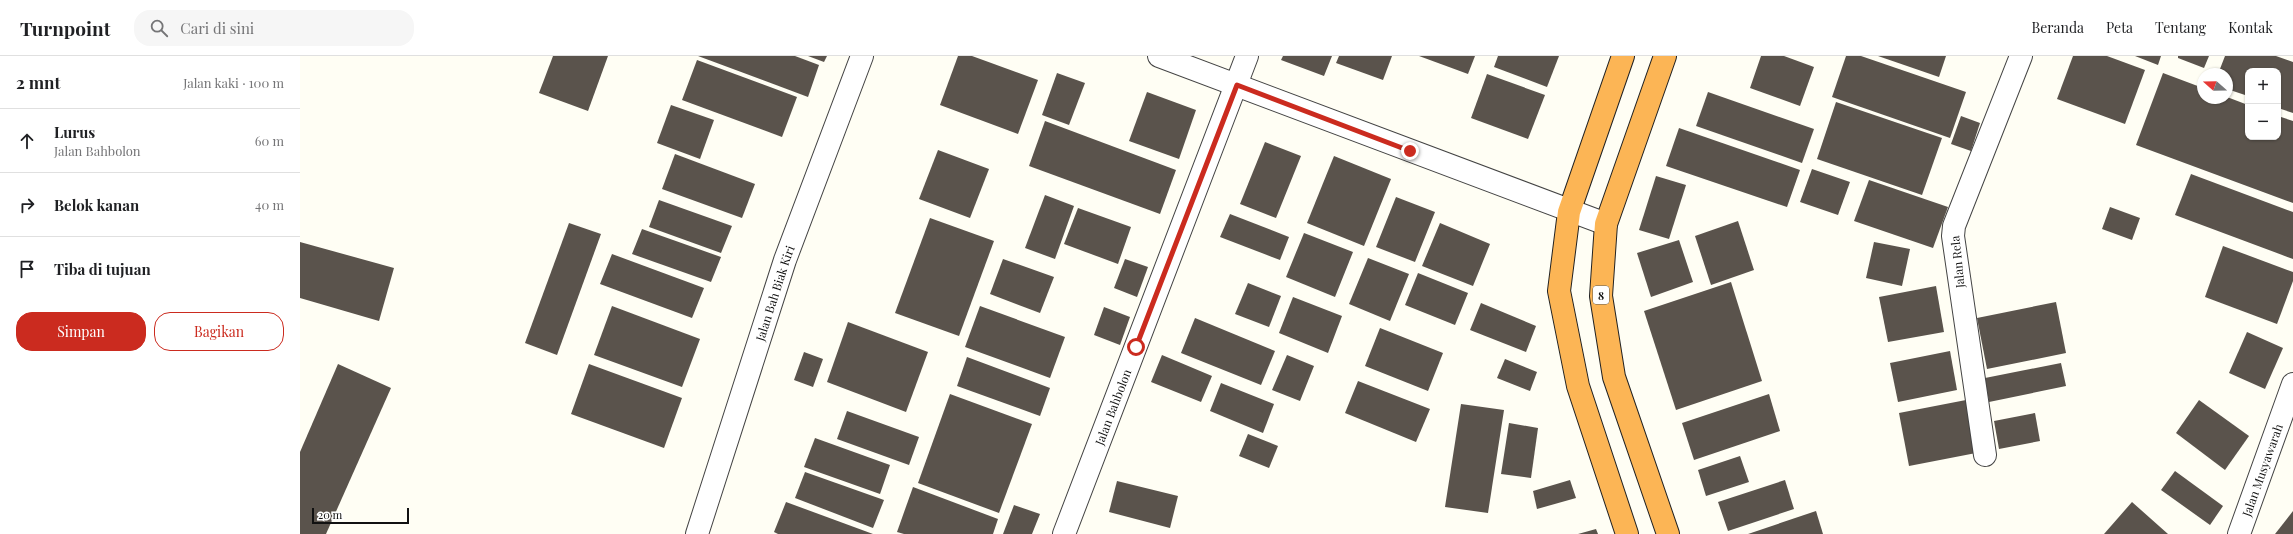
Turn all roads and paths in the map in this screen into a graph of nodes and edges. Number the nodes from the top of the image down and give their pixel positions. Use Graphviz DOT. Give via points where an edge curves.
graph roads {
  1 [pos="862,56"];
  2 [pos="1159,56"];
  3 [pos="1247,56"];
  4 [pos="1623,56"];
  5 [pos="1665,56"];
  6 [pos="2020,56"];
  7 [pos="1237,85"];
  8 [pos="1569,212"];
  9 [pos="1606,224"];
  10 [pos="2293,384"];
  11 [pos="1986,455"];
  12 [pos="697,534"];
  13 [pos="1064,534"];
  14 [pos="1627,534"];
  15 [pos="1668,534"];
  16 [pos="2239,534"];
  1 -- 12 [label="street, Jalan Bah Biak Kiri" via="785,260"];
  2 -- 7 [label="street"];
  3 -- 7 [label="street, Jalan Bahbolon"];
  4 -- 8 [label="highway"];
  5 -- 9 [label="highway, 8"];
  6 -- 11 [label="street, Jalan Rela" via="1954,226 1953,236"];
  7 -- 8 [label="street"];
  7 -- 13 [label="street, Jalan Bahbolon"];
  8 -- 9 [label="street"];
  8 -- 14 [label="highway" via="1559,291 1578,386"];
  9 -- 15 [label="highway, 8" via="1601,296 1614,377"];
  10 -- 16 [label="street, Jalan Musyawarah"];
}
